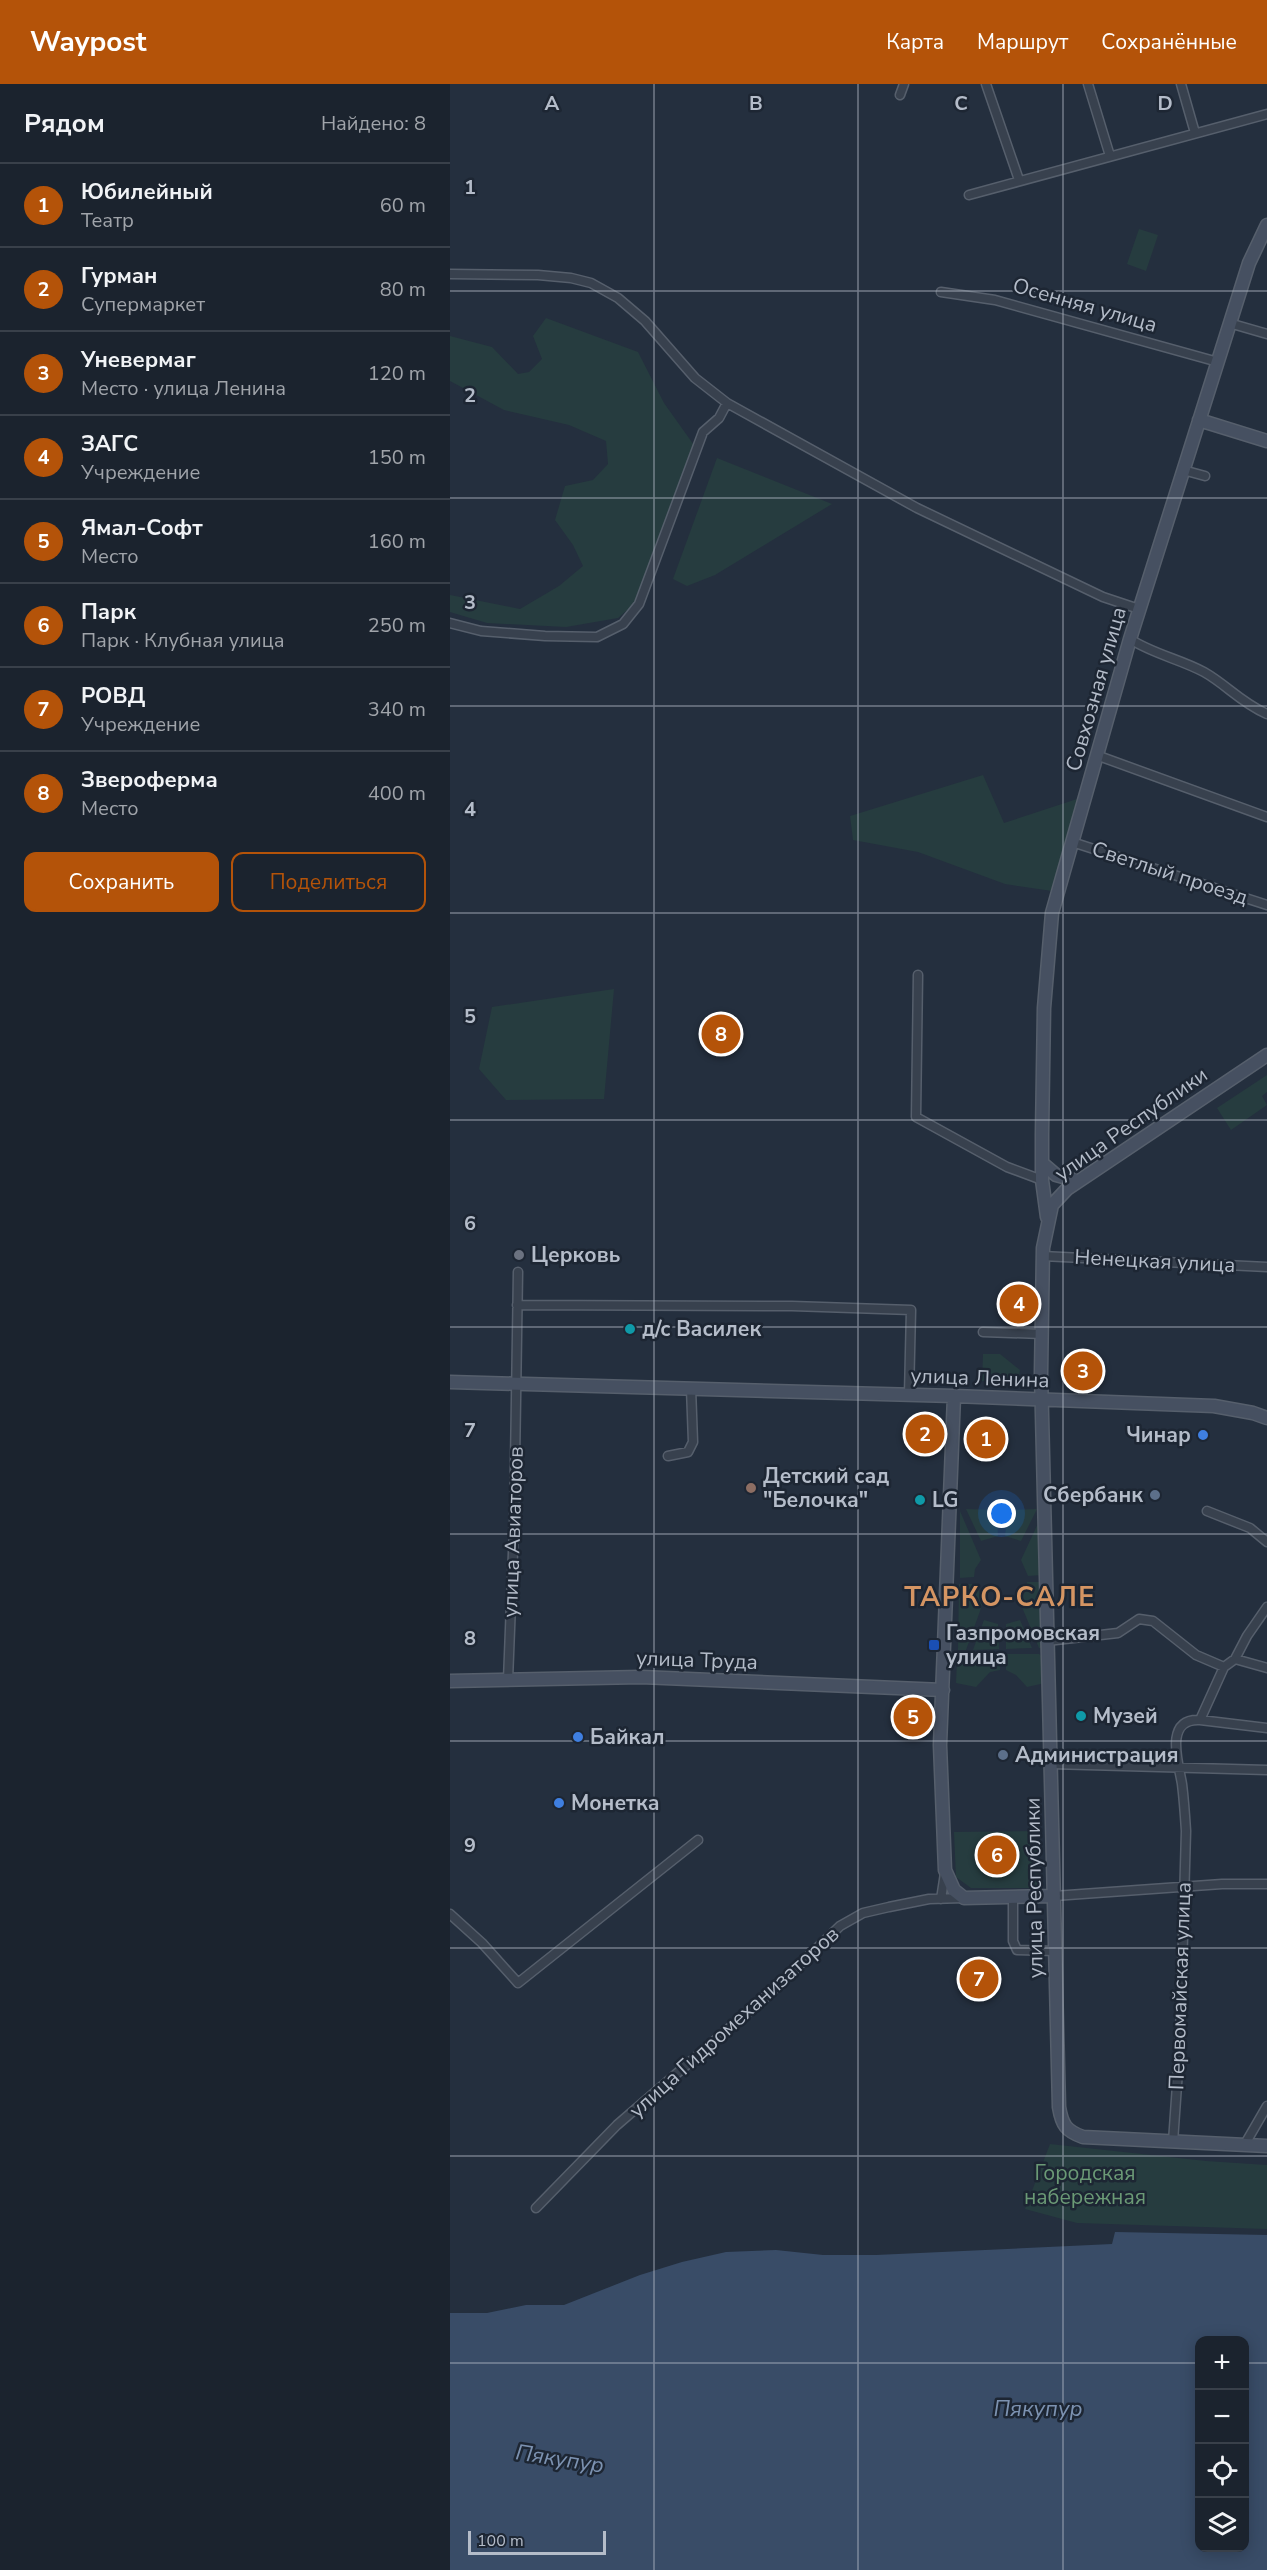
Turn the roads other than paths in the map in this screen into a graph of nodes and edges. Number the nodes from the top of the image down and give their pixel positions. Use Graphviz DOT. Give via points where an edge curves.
graph roads {
  1 [pos="904,84"];
  2 [pos="986,84"];
  3 [pos="1088,84"];
  4 [pos="1181,84"];
  5 [pos="900,95"];
  6 [pos="1267,114"];
  7 [pos="1195,133"];
  8 [pos="1110,156"];
  9 [pos="1018,180"];
  10 [pos="969,195"];
  11 [pos="1267,225"];
  12 [pos="450,274"];
  13 [pos="941,292"];
  14 [pos="1230,323"];
  15 [pos="1267,334"];
  16 [pos="1218,362"];
  17 [pos="727,403"];
  18 [pos="1199,420"];
  19 [pos="1267,441"];
  20 [pos="1183,470"];
  21 [pos="1205,476"];
  22 [pos="1140,609"];
  23 [pos="450,623"];
  24 [pos="1130,639"];
  25 [pos="1267,714"];
  26 [pos="1096,755"];
  27 [pos="1267,816"];
  28 [pos="1072,842"];
  29 [pos="1267,905"];
  30 [pos="918,975"];
  31 [pos="1267,1055"];
  32 [pos="1042,1163"];
  33 [pos="1042,1179"];
  34 [pos="1078,1182"];
  35 [pos="1048,1224"];
  36 [pos="1042,1256"];
  37 [pos="1267,1267"];
  38 [pos="518,1272"];
  39 [pos="517,1305"];
  40 [pos="983,1332"];
  41 [pos="1042,1334"];
  42 [pos="450,1382"];
  43 [pos="518,1383"];
  44 [pos="691,1388"];
  45 [pos="909,1395"];
  46 [pos="954,1396"];
  47 [pos="1041,1400"];
  48 [pos="1267,1418"];
  49 [pos="668,1456"];
  50 [pos="1207,1511"];
  51 [pos="1267,1542"];
  52 [pos="1267,1607"];
  53 [pos="1047,1641"];
  54 [pos="1235,1659"];
  55 [pos="1224,1667"];
  56 [pos="1267,1668"];
  57 [pos="508,1680"];
  58 [pos="450,1681"];
  59 [pos="943,1689"];
  60 [pos="1200,1720"];
  61 [pos="1267,1728"];
  62 [pos="1051,1764"];
  63 [pos="1179,1768"];
  64 [pos="1267,1770"];
  65 [pos="698,1840"];
  66 [pos="945,1870"];
  67 [pos="1267,1884"];
  68 [pos="1183,1888"];
  69 [pos="1054,1896"];
  70 [pos="1012,1897"];
  71 [pos="964,1898"];
  72 [pos="941,1899"];
  73 [pos="450,1914"];
  74 [pos="1056,1951"];
  75 [pos="1267,2106"];
  76 [pos="1173,2142"];
  77 [pos="1245,2144"];
  78 [pos="1267,2146"];
  79 [pos="536,2208"];
  1 -- 5 [label="street"];
  2 -- 9 [label="street"];
  3 -- 8 [label="street"];
  4 -- 7 [label="street"];
  6 -- 7 [label="street"];
  7 -- 8 [label="street"];
  8 -- 9 [label="street"];
  9 -- 10 [label="street"];
  11 -- 14 [label="street, Совхозная улица" via="1249,262"];
  12 -- 17 [label="street" via="538,275 591,283 618,298 645,321 695,378"];
  13 -- 16 [label="street, Осенняя улица" via="995,300"];
  14 -- 15 [label="street"];
  14 -- 16 [label="street, Совхозная улица"];
  16 -- 18 [label="street, Совхозная улица"];
  17 -- 22 [label="street" via="917,508 1103,597"];
  17 -- 23 [label="street" via="719,418 703,432 639,604 623,624 597,637 576,637 481,631"];
  18 -- 19 [label="street"];
  18 -- 20 [label="street, Совхозная улица"];
  20 -- 21 [label="street"];
  20 -- 22 [label="street, Совхозная улица"];
  22 -- 24 [label="street, Совхозная улица"];
  24 -- 25 [label="street" via="1208,674 1243,703"];
  24 -- 26 [label="street, Совхозная улица"];
  26 -- 27 [label="street"];
  26 -- 28 [label="street, Совхозная улица"];
  28 -- 29 [label="street, Светлый проезд"];
  28 -- 32 [label="street, Совхозная улица" via="1052,913 1044,1008"];
  30 -- 33 [label="street" via="916,1117 1007,1167"];
  31 -- 34 [label="street, улица Республики"];
  32 -- 33 [label="street, Совхозная улица"];
  32 -- 34 [label="street" via="1056,1175"];
  33 -- 35 [label="street, Совхозная улица"];
  34 -- 35 [label="street, улица Республики" via="1052,1205"];
  35 -- 36 [label="street, улица Республики"];
  36 -- 37 [label="street, Ненецкая улица"];
  36 -- 41 [label="street, улица Республики"];
  38 -- 39 [label="street, улица Авиаторов"];
  39 -- 43 [label="street, улица Авиаторов"];
  39 -- 45 [label="street" via="911,1310"];
  40 -- 41 [label="street"];
  41 -- 47 [label="street, улица Республики"];
  42 -- 43 [label="street, улица Ленина"];
  43 -- 44 [label="street, улица Ленина"];
  43 -- 57 [label="street, улица Авиаторов"];
  44 -- 45 [label="street, улица Ленина"];
  44 -- 49 [label="street" via="693,1442 688,1452"];
  45 -- 46 [label="street, улица Ленина"];
  46 -- 47 [label="street, улица Ленина"];
  46 -- 59 [label="street"];
  47 -- 48 [label="street, улица Ленина" via="1214,1406"];
  47 -- 53 [label="street, улица Республики"];
  50 -- 51 [label="street" via="1250,1528"];
  52 -- 54 [label="street"];
  53 -- 55 [label="street" via="1118,1633 1139,1619 1153,1621 1196,1655"];
  53 -- 62 [label="street, улица Республики"];
  54 -- 55 [label="street"];
  54 -- 56 [label="street"];
  55 -- 60 [label="street"];
  57 -- 58 [label="street, улица Труда"];
  57 -- 59 [label="street, улица Труда" via="641,1677"];
  59 -- 66 [label="street" via="940,1744"];
  60 -- 61 [label="street"];
  60 -- 63 [label="street, Первомайская улица" via="1186,1723 1177,1737 1175,1758"];
  62 -- 63 [label="street"];
  62 -- 69 [label="street, улица Республики"];
  63 -- 64 [label="street"];
  63 -- 68 [label="street, Первомайская улица" via="1186,1831"];
  65 -- 73 [label="street" via="518,1983"];
  66 -- 71 [label="street" via="954,1890"];
  66 -- 72 [label="street"];
  67 -- 68 [label="street"];
  68 -- 69 [label="street"];
  68 -- 76 [label="street, Первомайская улица" via="1180,2043"];
  69 -- 70 [label="street"];
  69 -- 74 [label="street, улица Республики"];
  70 -- 71 [label="street"];
  70 -- 74 [label="street" via="1013,1941 1017,1950"];
  71 -- 72 [label="street, улица Гидромеханизаторов"];
  72 -- 79 [label="street, улица Гидромеханизаторов" via="863,1913 840,1926 770,1993 617,2126"];
  74 -- 76 [label="street, улица Республики" via="1062,2123 1069,2132 1083,2137"];
  75 -- 77 [label="street"];
  76 -- 77 [label="street"];
  77 -- 78 [label="street"];
}
